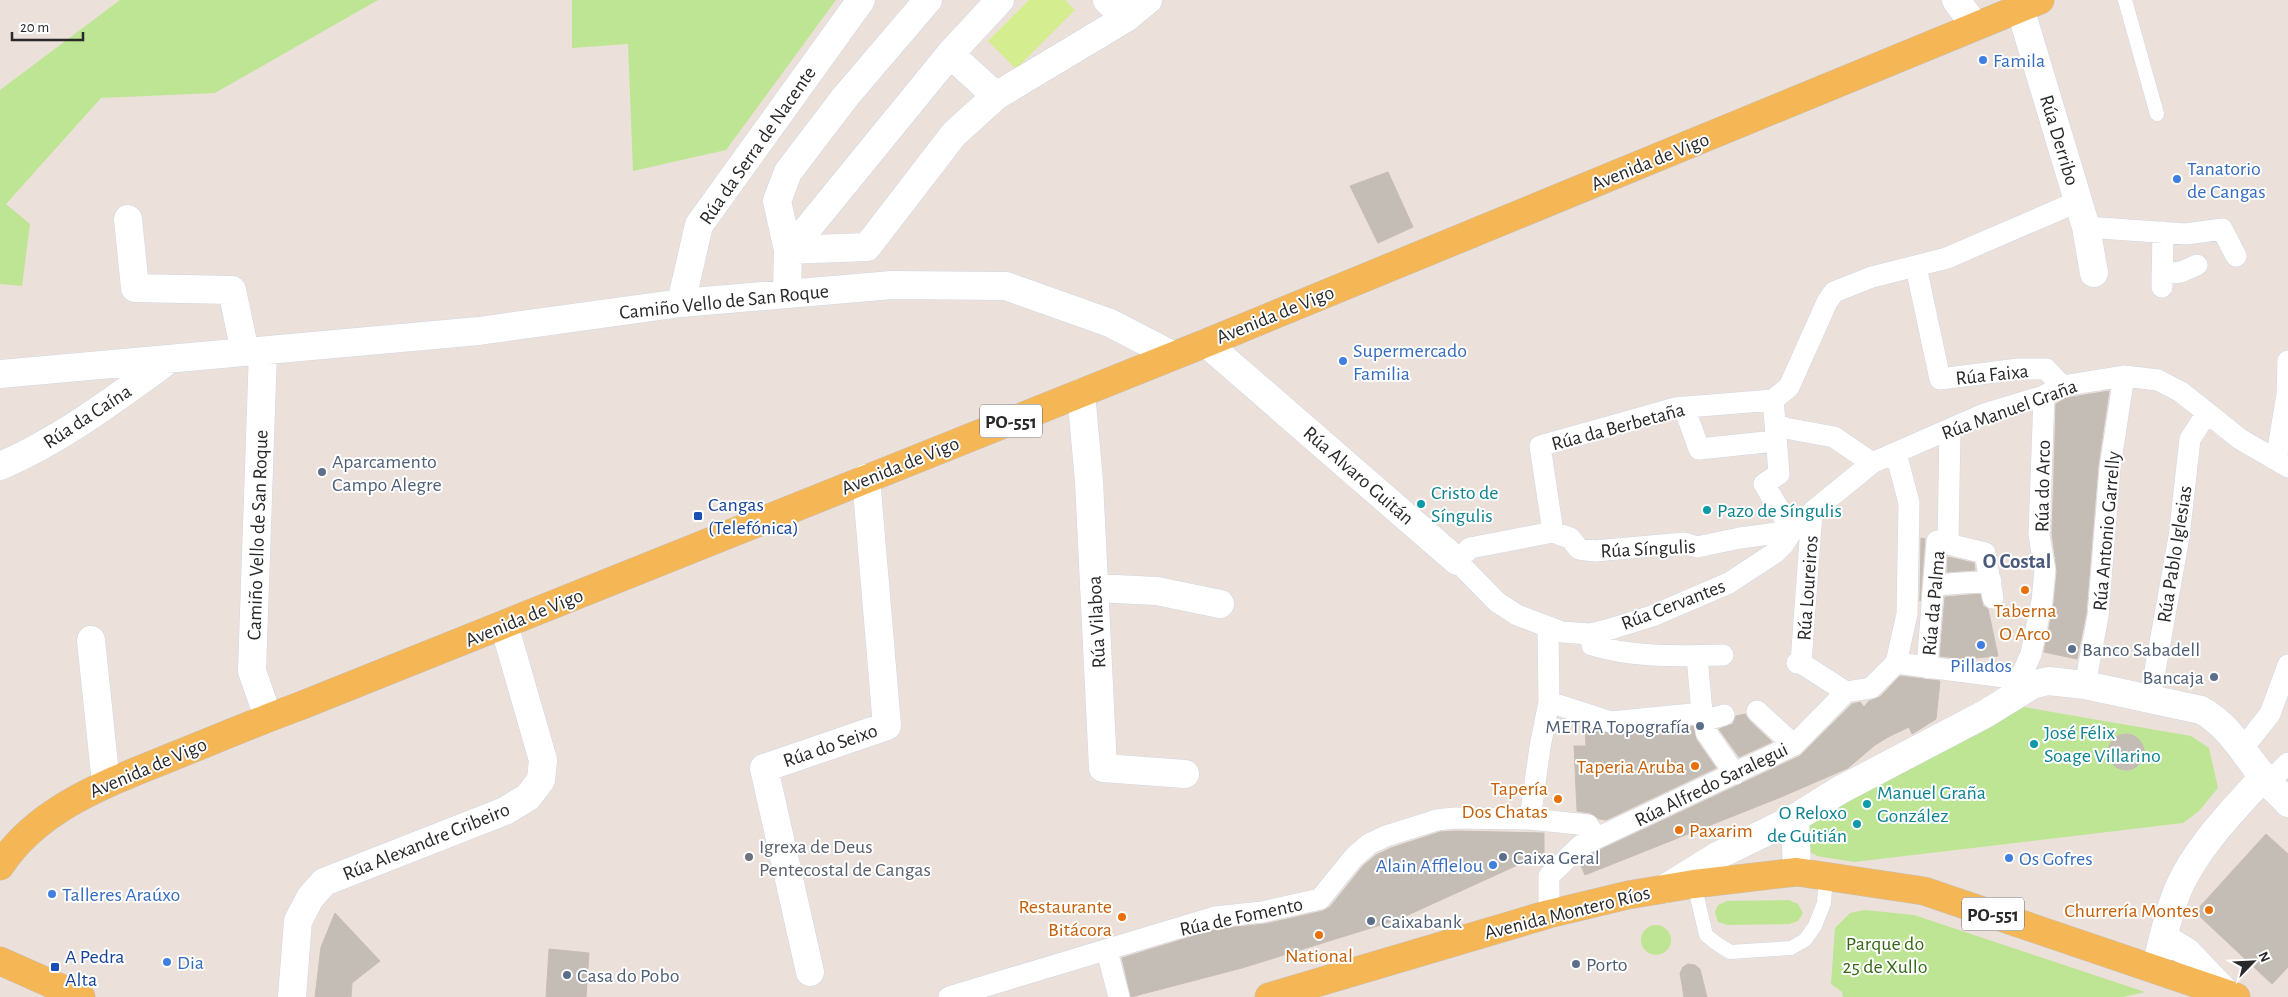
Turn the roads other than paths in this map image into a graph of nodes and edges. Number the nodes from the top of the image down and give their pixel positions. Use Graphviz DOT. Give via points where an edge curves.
graph roads {
  1 [pos="861,0"];
  2 [pos="928,0"];
  3 [pos="1000,0"];
  4 [pos="1148,0"];
  5 [pos="1956,0"];
  6 [pos="2125,0"];
  7 [pos="2030,4"];
  8 [pos="1117,9"];
  9 [pos="1975,26"];
  10 [pos="950,54"];
  11 [pos="996,96"];
  12 [pos="2158,114"];
  13 [pos="2082,214"];
  14 [pos="128,219"];
  15 [pos="2163,232"];
  16 [pos="788,250"];
  17 [pos="2236,256"];
  18 [pos="2196,265"];
  19 [pos="1916,267"];
  20 [pos="2094,273"];
  21 [pos="786,294"];
  22 [pos="681,303"];
  23 [pos="1206,343"];
  24 [pos="254,352"];
  25 [pos="1172,355"];
  26 [pos="170,359"];
  27 [pos="2288,361"];
  28 [pos="0,374"];
  29 [pos="2124,376"];
  30 [pos="2052,391"];
  31 [pos="1081,393"];
  32 [pos="1772,400"];
  33 [pos="1684,407"];
  34 [pos="2207,413"];
  35 [pos="1950,429"];
  36 [pos="1775,432"];
  37 [pos="1896,453"];
  38 [pos="1872,463"];
  39 [pos="2282,464"];
  40 [pos="0,466"];
  41 [pos="866,478"];
  42 [pos="1812,512"];
  43 [pos="1908,530"];
  44 [pos="1792,531"];
  45 [pos="1553,532"];
  46 [pos="1948,539"];
  47 [pos="1456,561"];
  48 [pos="1934,585"];
  49 [pos="1094,588"];
  50 [pos="1220,604"];
  51 [pos="504,625"];
  52 [pos="1542,625"];
  53 [pos="1590,634"];
  54 [pos="91,640"];
  55 [pos="1723,655"];
  56 [pos="1697,656"];
  57 [pos="1896,663"];
  58 [pos="2288,664"];
  59 [pos="1927,668"];
  60 [pos="2085,685"];
  61 [pos="2019,686"];
  62 [pos="1846,692"];
  63 [pos="2150,698"];
  64 [pos="1550,702"];
  65 [pos="1757,711"];
  66 [pos="1710,714"];
  67 [pos="268,717"];
  68 [pos="1794,745"];
  69 [pos="2243,748"];
  70 [pos="2288,763"];
  71 [pos="1185,774"];
  72 [pos="1735,774"];
  73 [pos="2266,779"];
  74 [pos="106,784"];
  75 [pos="2288,803"];
  76 [pos="1794,818"];
  77 [pos="1530,819"];
  78 [pos="1596,838"];
  79 [pos="0,866"];
  80 [pos="1797,872"];
  81 [pos="1826,875"];
  82 [pos="1694,884"];
  83 [pos="1664,889"];
  84 [pos="1549,914"];
  85 [pos="2164,938"];
  86 [pos="1106,950"];
  87 [pos="0,961"];
  88 [pos="2155,969"];
  89 [pos="810,972"];
  90 [pos="2231,996"];
  91 [pos="81,997"];
  92 [pos="292,997"];
  93 [pos="949,997"];
  94 [pos="1119,997"];
  95 [pos="1269,997"];
  1 -- 22 [label="street, Rúa da Serra de Nacente" via="699,224"];
  2 -- 16 [label="street" via="846,96 788,172 777,201"];
  3 -- 10 [label="street"];
  4 -- 8 [label="street"];
  5 -- 9 [label="street"];
  6 -- 12 [label="lane"];
  7 -- 9 [label="main road, Avenida de Vigo / PO-551"];
  7 -- 13 [label="street, Rúa Derribo"];
  8 -- 11 [label="street"];
  9 -- 23 [label="main road, Avenida de Vigo / PO-551"];
  10 -- 11 [label="street"];
  10 -- 16 [label="street"];
  11 -- 16 [label="street" via="954,134 866,247"];
  13 -- 15 [label="street"];
  13 -- 19 [label="street"];
  13 -- 20 [label="street, Rúa Derribo"];
  14 -- 24 [label="street" via="135,288 232,290"];
  15 -- 17 [label="street" via="2186,234 2222,229"];
  15 -- 18 [label="street" via="2162,280"];
  16 -- 21 [label="street"];
  19 -- 30 [label="street, Rúa Faixa" via="1940,379 2019,369 2046,369"];
  19 -- 32 [label="street" via="1834,292 1789,387"];
  21 -- 22 [label="street, Camiño Vello de San Roque"];
  21 -- 25 [label="street, Camiño Vello de San Roque" via="892,285 1006,286 1110,323"];
  22 -- 24 [label="street, Camiño Vello de San Roque" via="479,331"];
  23 -- 25 [label="main road, Avenida de Vigo / PO-551"];
  23 -- 47 [label="street, Rúa Alvaro Guitán"];
  24 -- 26 [label="street, Camiño Vello de San Roque"];
  24 -- 67 [label="street, Camiño Vello de San Roque" via="259,484 252,671"];
  25 -- 31 [label="main road, Avenida de Vigo / PO-551"];
  26 -- 28 [label="street, Camiño Vello de San Roque"];
  26 -- 40 [label="street, Rúa da Caína" via="102,408 27,455"];
  27 -- 39 [label="street"];
  29 -- 30 [label="street, Rúa Manuel Graña"];
  29 -- 34 [label="street, Rúa Manuel Graña" via="2158,380 2181,392"];
  29 -- 60 [label="street, Rúa Antonio Garrelly" via="2110,467 2098,616"];
  30 -- 35 [label="street, Rúa Manuel Graña"];
  30 -- 61 [label="street, Rúa do Arco" via="2039,535 2045,570 2042,601 2031,654"];
  31 -- 41 [label="main road, Avenida de Vigo / PO-551"];
  31 -- 49 [label="street, Rúa Vilaboa"];
  32 -- 33 [label="street, Rúa da Berbetaña"];
  32 -- 36 [label="street"];
  33 -- 36 [label="street" via="1699,449"];
  33 -- 45 [label="street, Rúa da Berbetaña" via="1540,446"];
  34 -- 39 [label="street, Rúa Manuel Graña" via="2240,439"];
  34 -- 63 [label="street, Rúa Pablo Iglesias" via="2190,439 2179,537"];
  35 -- 37 [label="street, Rúa Manuel Graña"];
  35 -- 46 [label="street, Rúa da Palma"];
  36 -- 38 [label="street" via="1785,428 1834,437"];
  36 -- 44 [label="street" via="1780,474 1764,484"];
  37 -- 38 [label="street, Rúa Manuel Graña"];
  37 -- 43 [label="street" via="1909,503"];
  38 -- 42 [label="street, Rúa Manuel Graña"];
  41 -- 51 [label="main road, Avenida de Vigo / PO-551"];
  41 -- 89 [label="street, Rúa do Seixo" via="887,726 764,768"];
  42 -- 44 [label="street, Rúa Manuel Graña"];
  42 -- 62 [label="street, Rúa Loureiros" via="1799,663"];
  43 -- 46 [label="street"];
  43 -- 57 [label="street" via="1907,614"];
  44 -- 45 [label="street, Rúa Síngulis" via="1697,547 1684,543 1595,551 1579,549 1570,538"];
  44 -- 53 [label="street, Rúa Cervantes" via="1776,552 1729,583 1652,616"];
  45 -- 47 [label="street" via="1470,548"];
  46 -- 48 [label="street, Rúa da Palma" via="1937,541"];
  46 -- 48 [label="street" via="1985,553 1992,590"];
  47 -- 52 [label="street, Rúa Alvaro Guitán" via="1497,602"];
  48 -- 59 [label="street, Rúa da Palma"];
  49 -- 50 [label="street" via="1157,591"];
  49 -- 71 [label="street, Rúa Vilaboa" via="1103,768"];
  51 -- 67 [label="main road, Avenida de Vigo / PO-551"];
  51 -- 92 [label="street, Rúa Alexandre Cribeiro" via="544,760 542,780 528,797 505,811 324,882 310,898 298,921"];
  52 -- 53 [label="street, Rúa Cervantes" via="1562,632"];
  52 -- 64 [label="street"];
  53 -- 56 [label="street" via="1592,645 1610,650 1648,656"];
  54 -- 74 [label="street"];
  55 -- 56 [label="street"];
  56 -- 66 [label="street"];
  57 -- 59 [label="street"];
  57 -- 62 [label="street" via="1871,688"];
  58 -- 69 [label="street" via="2270,714"];
  59 -- 61 [label="street"];
  60 -- 61 [label="street" via="2048,681"];
  60 -- 63 [label="street"];
  61 -- 76 [label="street" via="1985,714 1840,790"];
  62 -- 68 [label="street, Rúa Alfredo Saralegui"];
  63 -- 69 [label="street" via="2209,714"];
  64 -- 66 [label="street" via="1611,722"];
  64 -- 77 [label="street"];
  65 -- 68 [label="street"];
  66 -- 72 [label="street" via="1706,732"];
  67 -- 74 [label="main road, Avenida de Vigo / PO-551"];
  68 -- 72 [label="street, Rúa Alfredo Saralegui"];
  69 -- 73 [label="street"];
  70 -- 73 [label="street"];
  72 -- 78 [label="street, Rúa Alfredo Saralegui"];
  73 -- 75 [label="street"];
  73 -- 85 [label="street" via="2199,853 2180,885"];
  74 -- 79 [label="main road, Avenida de Vigo / PO-551" via="74,799 34,828"];
  76 -- 80 [label="street"];
  76 -- 83 [label="street" via="1719,855"];
  77 -- 78 [label="street, Rúa de Fomento" via="1588,825"];
  77 -- 86 [label="street, Rúa de Fomento" via="1437,820 1369,844 1354,857 1320,899 1262,912 1215,917"];
  78 -- 84 [label="street, Rúa Alfredo Saralegui" via="1580,846 1549,876"];
  80 -- 81 [label="main road, PO-551"];
  80 -- 82 [label="main road, PO-551"];
  81 -- 82 [label="lane" via="1824,904 1815,926 1805,940 1790,948 1730,952 1716,943 1706,935"];
  81 -- 88 [label="main road, PO-551" via="1924,892"];
  82 -- 83 [label="main road, Avenida Montero Ríos / PO-551"];
  83 -- 84 [label="main road, Avenida Montero Ríos / PO-551"];
  84 -- 95 [label="main road, Avenida Montero Ríos / PO-551"];
  85 -- 88 [label="street"];
  85 -- 90 [label="street" via="2187,952"];
  86 -- 93 [label="street, Rúa de Fomento"];
  86 -- 94 [label="street"];
  87 -- 91 [label="main road"];
  88 -- 90 [label="main road, PO-551"];
}
